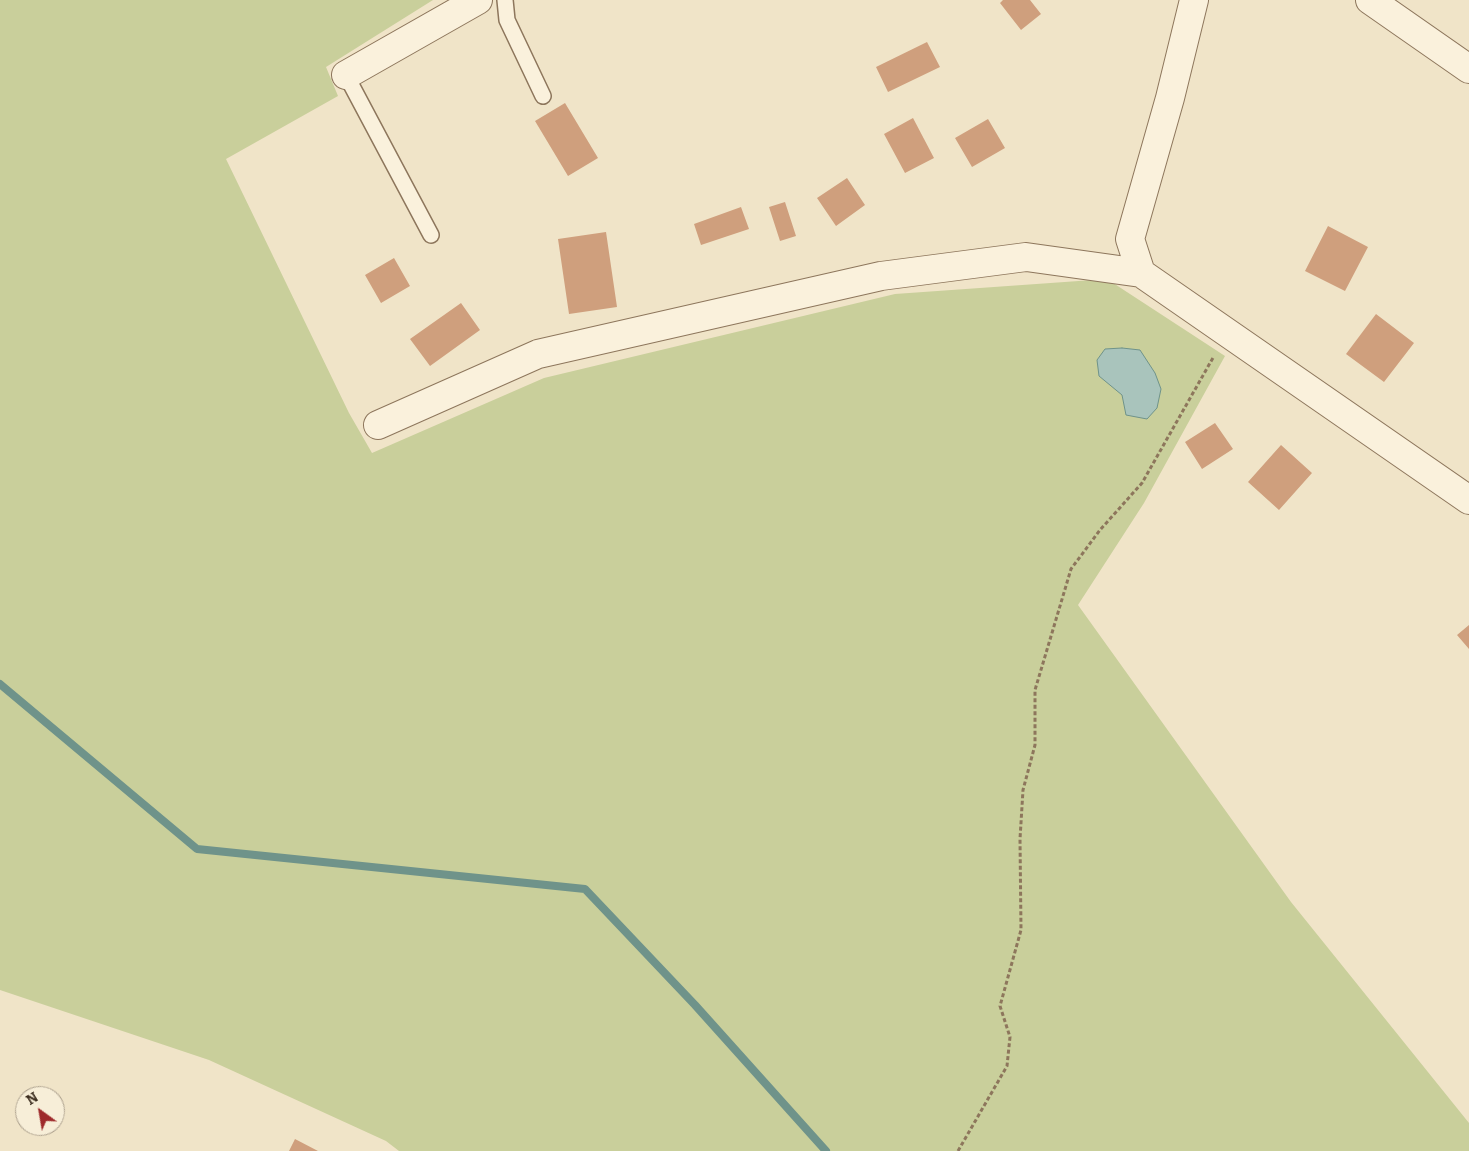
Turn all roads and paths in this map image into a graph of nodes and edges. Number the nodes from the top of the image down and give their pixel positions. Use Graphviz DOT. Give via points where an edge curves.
graph roads {
  1 [pos="478,0"];
  2 [pos="506,0"];
  3 [pos="1194,0"];
  4 [pos="1370,0"];
  5 [pos="1469,69"];
  6 [pos="346,76"];
  7 [pos="543,96"];
  8 [pos="431,235"];
  9 [pos="1141,273"];
  10 [pos="1200,314"];
  11 [pos="378,425"];
  12 [pos="1469,500"];
  13 [pos="958,1151"];
  1 -- 6 [label="street"];
  2 -- 7 [label="lane" via="507,20"];
  3 -- 9 [label="street" via="1130,239"];
  4 -- 5 [label="street"];
  6 -- 8 [label="lane"];
  9 -- 10 [label="street"];
  9 -- 11 [label="street" via="1026,257 881,276 538,354"];
  10 -- 12 [label="street"];
  10 -- 13 [label="path" via="1215,358 1142,483 1071,569 1035,690 1036,745 1023,790 1020,839 1021,930 1000,1006 1010,1037 1007,1066"];
}
